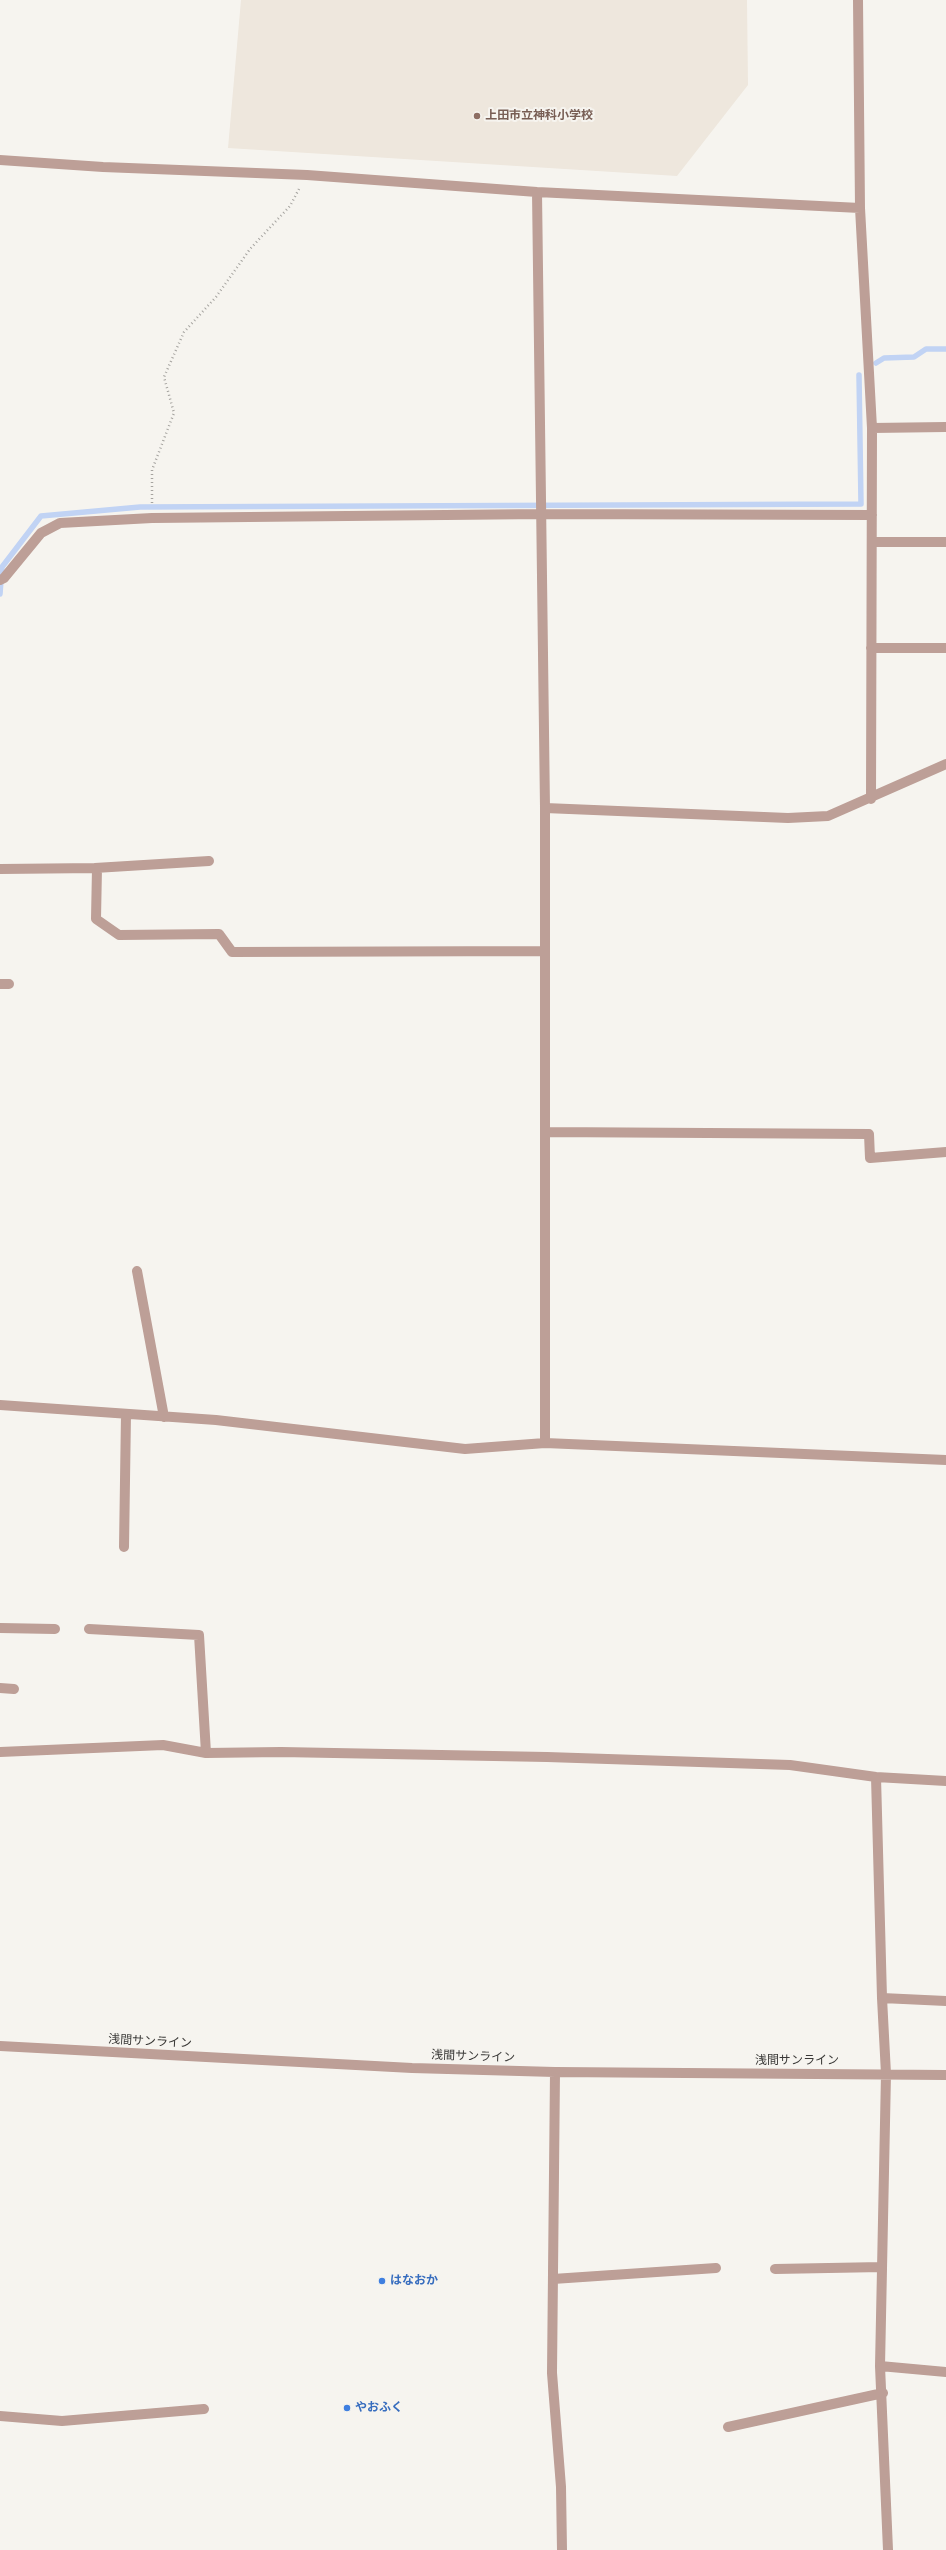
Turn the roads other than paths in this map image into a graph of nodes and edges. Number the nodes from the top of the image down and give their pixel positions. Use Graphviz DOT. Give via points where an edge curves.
graph roads {
  1 [pos="858,0"];
  2 [pos="0,160"];
  3 [pos="537,192"];
  4 [pos="860,208"];
  5 [pos="946,427"];
  6 [pos="872,428"];
  7 [pos="542,514"];
  8 [pos="872,515"];
  9 [pos="872,542"];
  10 [pos="946,542"];
  11 [pos="0,580"];
  12 [pos="871,648"];
  13 [pos="946,648"];
  14 [pos="946,764"];
  15 [pos="871,799"];
  16 [pos="545,808"];
  17 [pos="209,861"];
  18 [pos="95,868"];
  19 [pos="0,869"];
  20 [pos="545,951"];
  21 [pos="546,1132"];
  22 [pos="946,1152"];
  23 [pos="137,1271"];
  24 [pos="0,1405"];
  25 [pos="126,1414"];
  26 [pos="164,1417"];
  27 [pos="545,1443"];
  28 [pos="946,1460"];
  29 [pos="124,1547"];
  30 [pos="0,1628"];
  31 [pos="55,1629"];
  32 [pos="89,1629"];
  33 [pos="0,1688"];
  34 [pos="14,1689"];
  35 [pos="0,1752"];
  36 [pos="206,1753"];
  37 [pos="876,1777"];
  38 [pos="946,1781"];
  39 [pos="882,1998"];
  40 [pos="946,2001"];
  41 [pos="0,2046"];
  42 [pos="555,2072"];
  43 [pos="886,2074"];
  44 [pos="946,2075"];
  45 [pos="882,2267"];
  46 [pos="716,2268"];
  47 [pos="775,2269"];
  48 [pos="553,2279"];
  49 [pos="880,2366"];
  50 [pos="946,2372"];
  51 [pos="883,2393"];
  52 [pos="204,2409"];
  53 [pos="0,2416"];
  54 [pos="728,2427"];
  55 [pos="562,2550"];
  56 [pos="888,2550"];
  1 -- 4 [label="street"];
  2 -- 3 [label="street" via="307,175"];
  3 -- 4 [label="street"];
  3 -- 7 [label="street"];
  4 -- 6 [label="street"];
  5 -- 6 [label="street"];
  6 -- 8 [label="street"];
  7 -- 8 [label="street"];
  7 -- 11 [label="street" via="152,518 60,523 41,533"];
  7 -- 16 [label="street"];
  8 -- 9 [label="street"];
  9 -- 10 [label="street"];
  9 -- 12 [label="street"];
  12 -- 13 [label="street"];
  12 -- 15 [label="street"];
  14 -- 15 [label="street"];
  15 -- 16 [label="street" via="828,816 788,818"];
  16 -- 20 [label="street"];
  17 -- 18 [label="street"];
  18 -- 19 [label="street"];
  18 -- 20 [label="street" via="96,919 119,935 219,934 232,952"];
  20 -- 21 [label="street"];
  21 -- 22 [label="street" via="869,1134 870,1158"];
  21 -- 27 [label="street"];
  23 -- 26 [label="street"];
  24 -- 25 [label="street"];
  25 -- 26 [label="street"];
  25 -- 29 [label="street"];
  26 -- 27 [label="street" via="388,1438 465,1449"];
  27 -- 28 [label="street"];
  30 -- 31 [label="street"];
  32 -- 36 [label="street" via="199,1635"];
  33 -- 34 [label="street"];
  35 -- 36 [label="street" via="163,1745"];
  36 -- 37 [label="street" via="297,1752 774,1765"];
  37 -- 38 [label="street"];
  37 -- 39 [label="street"];
  39 -- 40 [label="street"];
  39 -- 43 [label="street"];
  41 -- 42 [label="street, 浅間サンライン" via="397,2068"];
  42 -- 43 [label="street, 浅間サンライン"];
  42 -- 48 [label="street"];
  43 -- 44 [label="street, 浅間サンライン"];
  43 -- 45 [label="street"];
  45 -- 47 [label="street"];
  45 -- 49 [label="street"];
  46 -- 48 [label="street"];
  48 -- 55 [label="street" via="552,2373 561,2487"];
  49 -- 50 [label="street"];
  49 -- 51 [label="street"];
  51 -- 54 [label="street"];
  51 -- 56 [label="street"];
  52 -- 53 [label="street" via="62,2421"];
}
